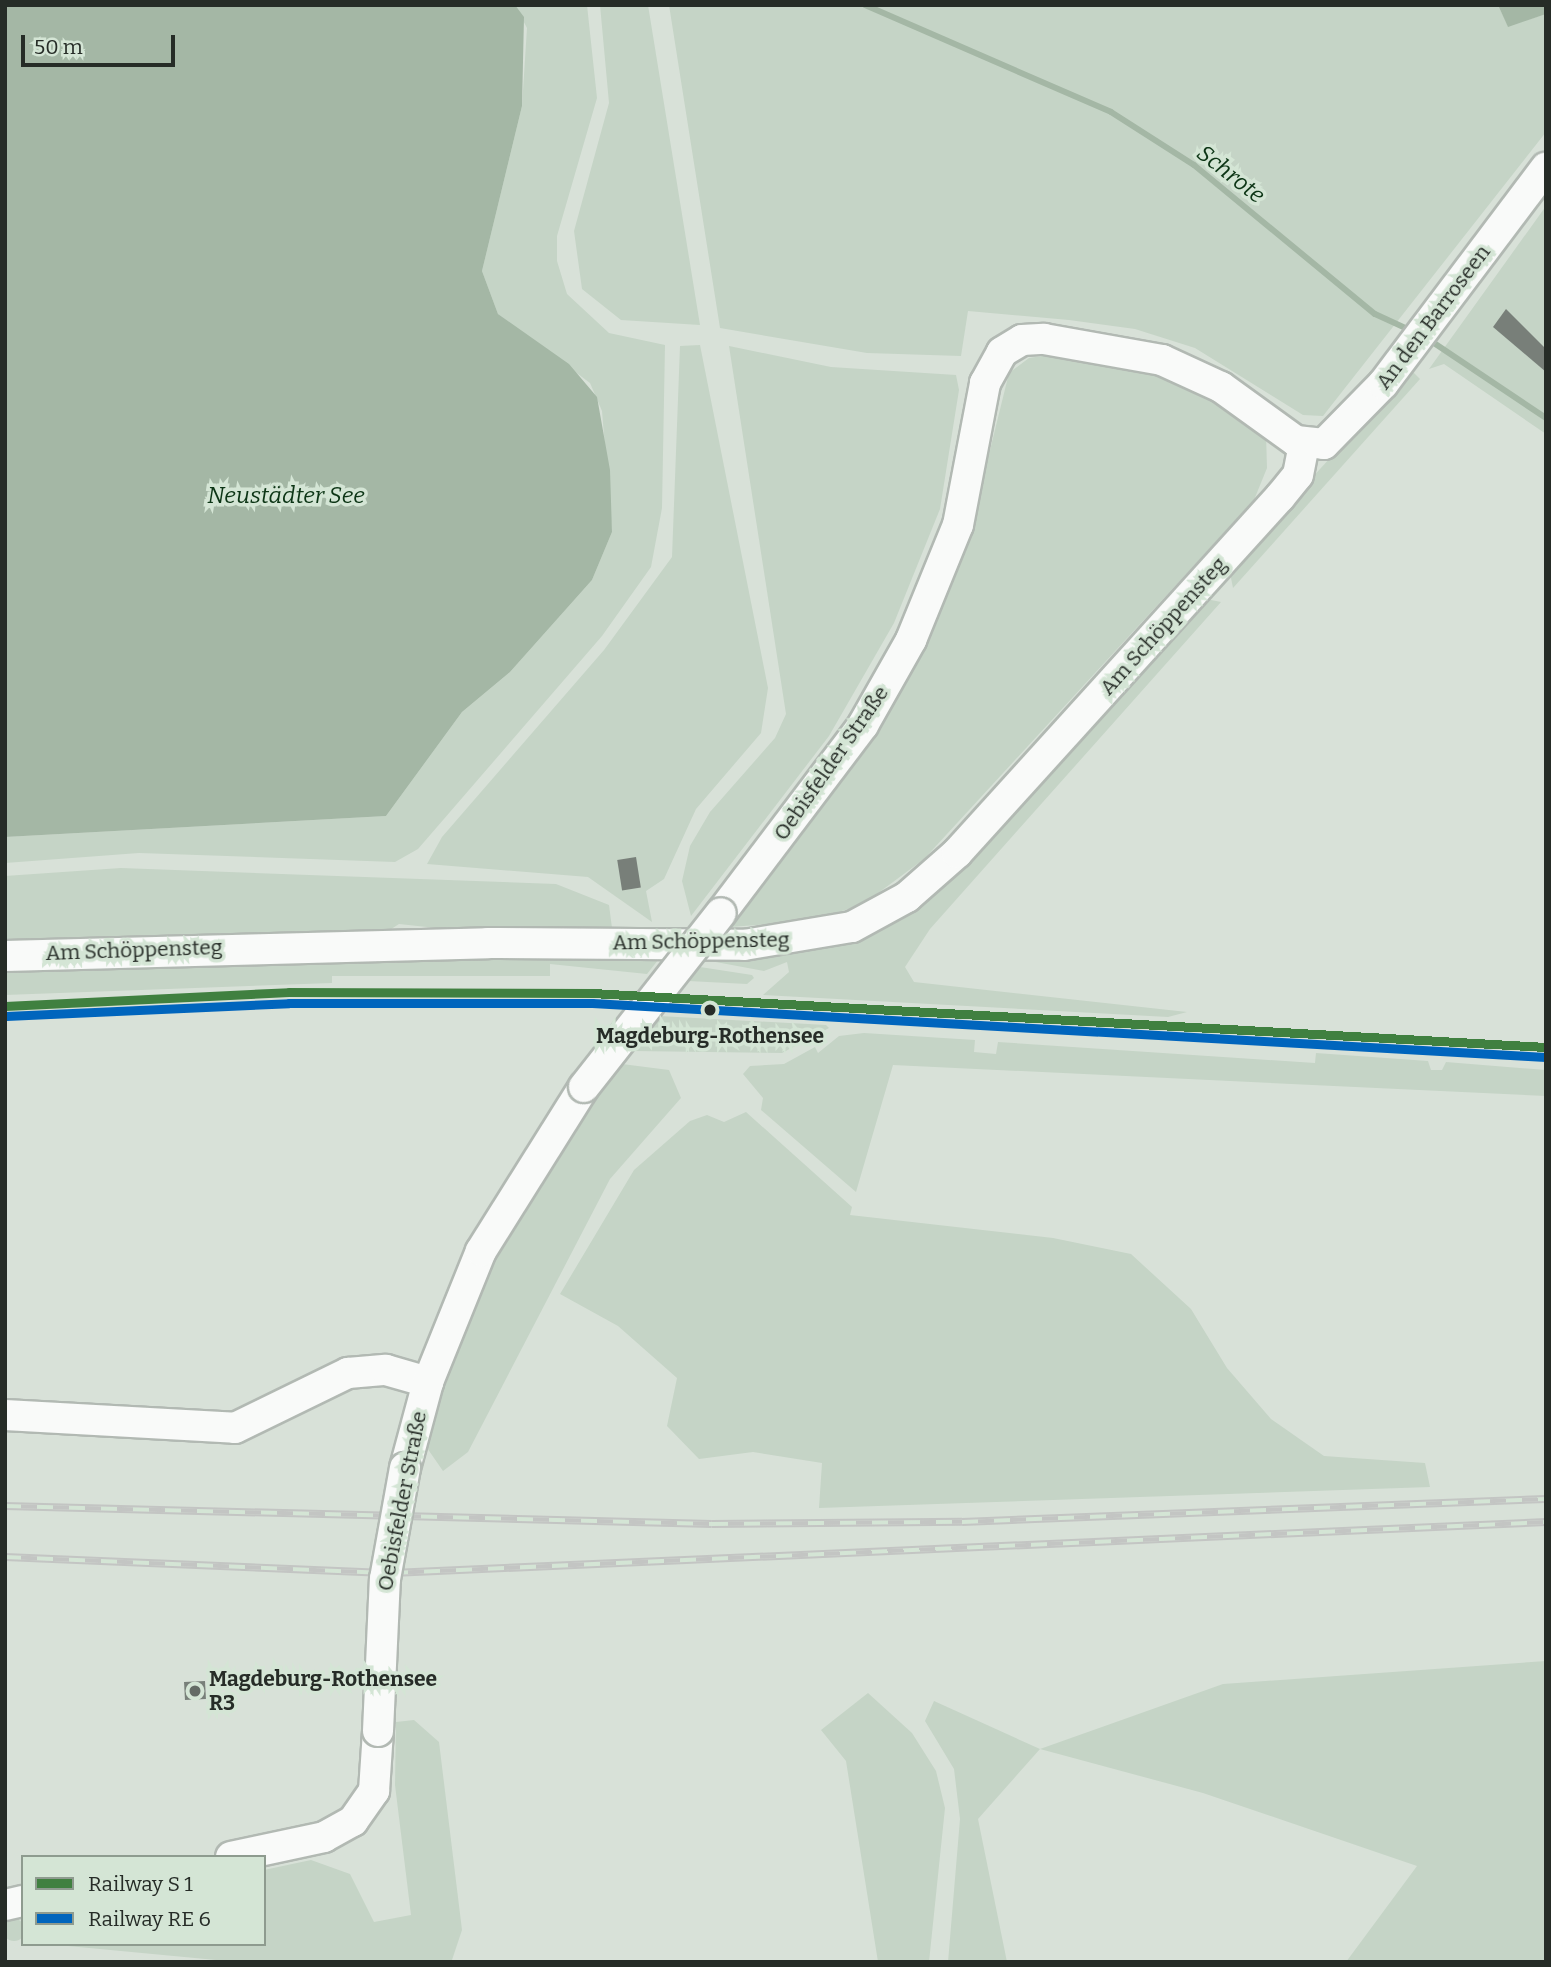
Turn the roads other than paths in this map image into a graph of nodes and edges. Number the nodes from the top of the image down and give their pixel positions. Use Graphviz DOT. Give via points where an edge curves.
graph roads {
  1 [pos="1546,168"];
  2 [pos="1304,444"];
  3 [pos="5,956"];
  4 [pos="428,1382"];
  5 [pos="5,1415"];
  6 [pos="241,1855"];
  1 -- 2 [label="street, An den Barroseen" via="1412,347 1336,435"];
  2 -- 3 [label="street, Am Schöppensteg" via="1298,475 1280,497 957,853 907,897 852,927 744,945 488,943"];
  2 -- 4 [label="street, Oebisfelder Straße, bridge" via="1221,387 1162,360 1044,339 1022,340 1002,352 985,383 958,525 911,640 863,725 584,1087 498,1220"];
  4 -- 5 [label="street, Oebisfelder Straße" via="382,1369 348,1373 235,1428"];
  4 -- 6 [label="street, Oebisfelder Straße, bridge" via="405,1468 385,1579 374,1791 353,1821 324,1837"];
}
